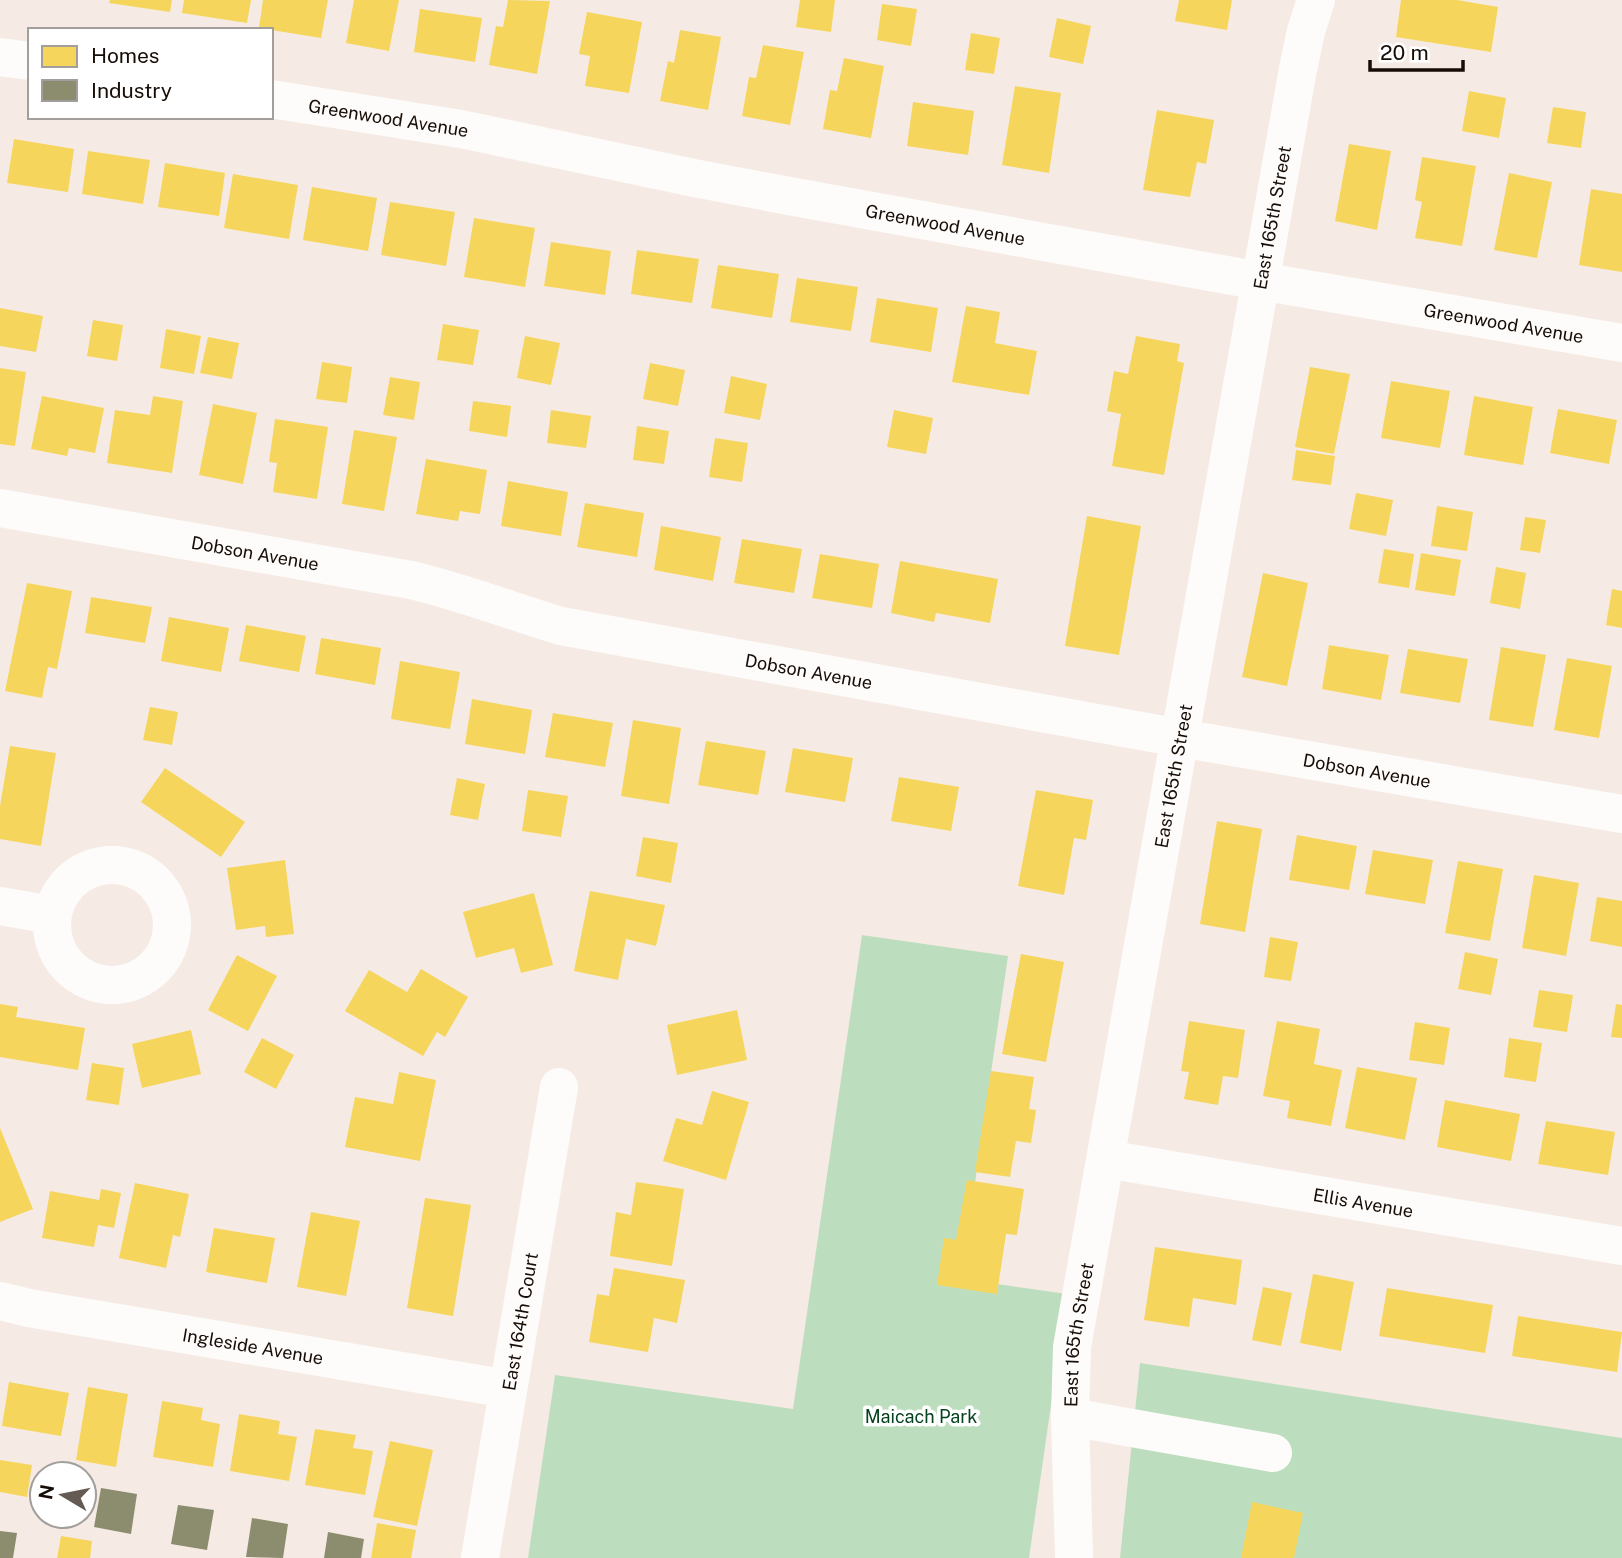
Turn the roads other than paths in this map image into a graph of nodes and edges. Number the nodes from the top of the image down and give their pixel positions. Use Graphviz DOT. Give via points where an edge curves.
graph roads {
  1 [pos="1316,0"];
  2 [pos="0,57"];
  3 [pos="28,61"];
  4 [pos="273,99"];
  5 [pos="1260,281"];
  6 [pos="1622,343"];
  7 [pos="0,508"];
  8 [pos="1180,738"];
  9 [pos="1622,814"];
  10 [pos="0,906"];
  11 [pos="52,915"];
  12 [pos="559,1087"];
  13 [pos="1106,1159"];
  14 [pos="1622,1246"];
  15 [pos="0,1301"];
  16 [pos="508,1389"];
  17 [pos="1070,1417"];
  18 [pos="1273,1453"];
  19 [pos="480,1558"];
  20 [pos="1074,1558"];
  1 -- 5 [label="street, East 165th Street" via="1298,69"];
  2 -- 3 [label="street"];
  4 -- 5 [label="street, Greenwood Avenue" via="461,129 694,178"];
  5 -- 6 [label="street, Greenwood Avenue"];
  5 -- 8 [label="street, East 165th Street"];
  7 -- 8 [label="street, Dobson Avenue" via="411,580 561,625"];
  8 -- 9 [label="street, Dobson Avenue"];
  8 -- 13 [label="street, East 165th Street"];
  10 -- 11 [label="street"];
  12 -- 16 [label="street, East 164th Court"];
  13 -- 14 [label="street, Ellis Avenue"];
  13 -- 17 [label="street, East 165th Street" via="1072,1347"];
  15 -- 16 [label="street, Ingleside Avenue"];
  16 -- 19 [label="street, East 164th Court"];
  17 -- 18 [label="street"];
  17 -- 20 [label="street, East 165th Street"];
}
